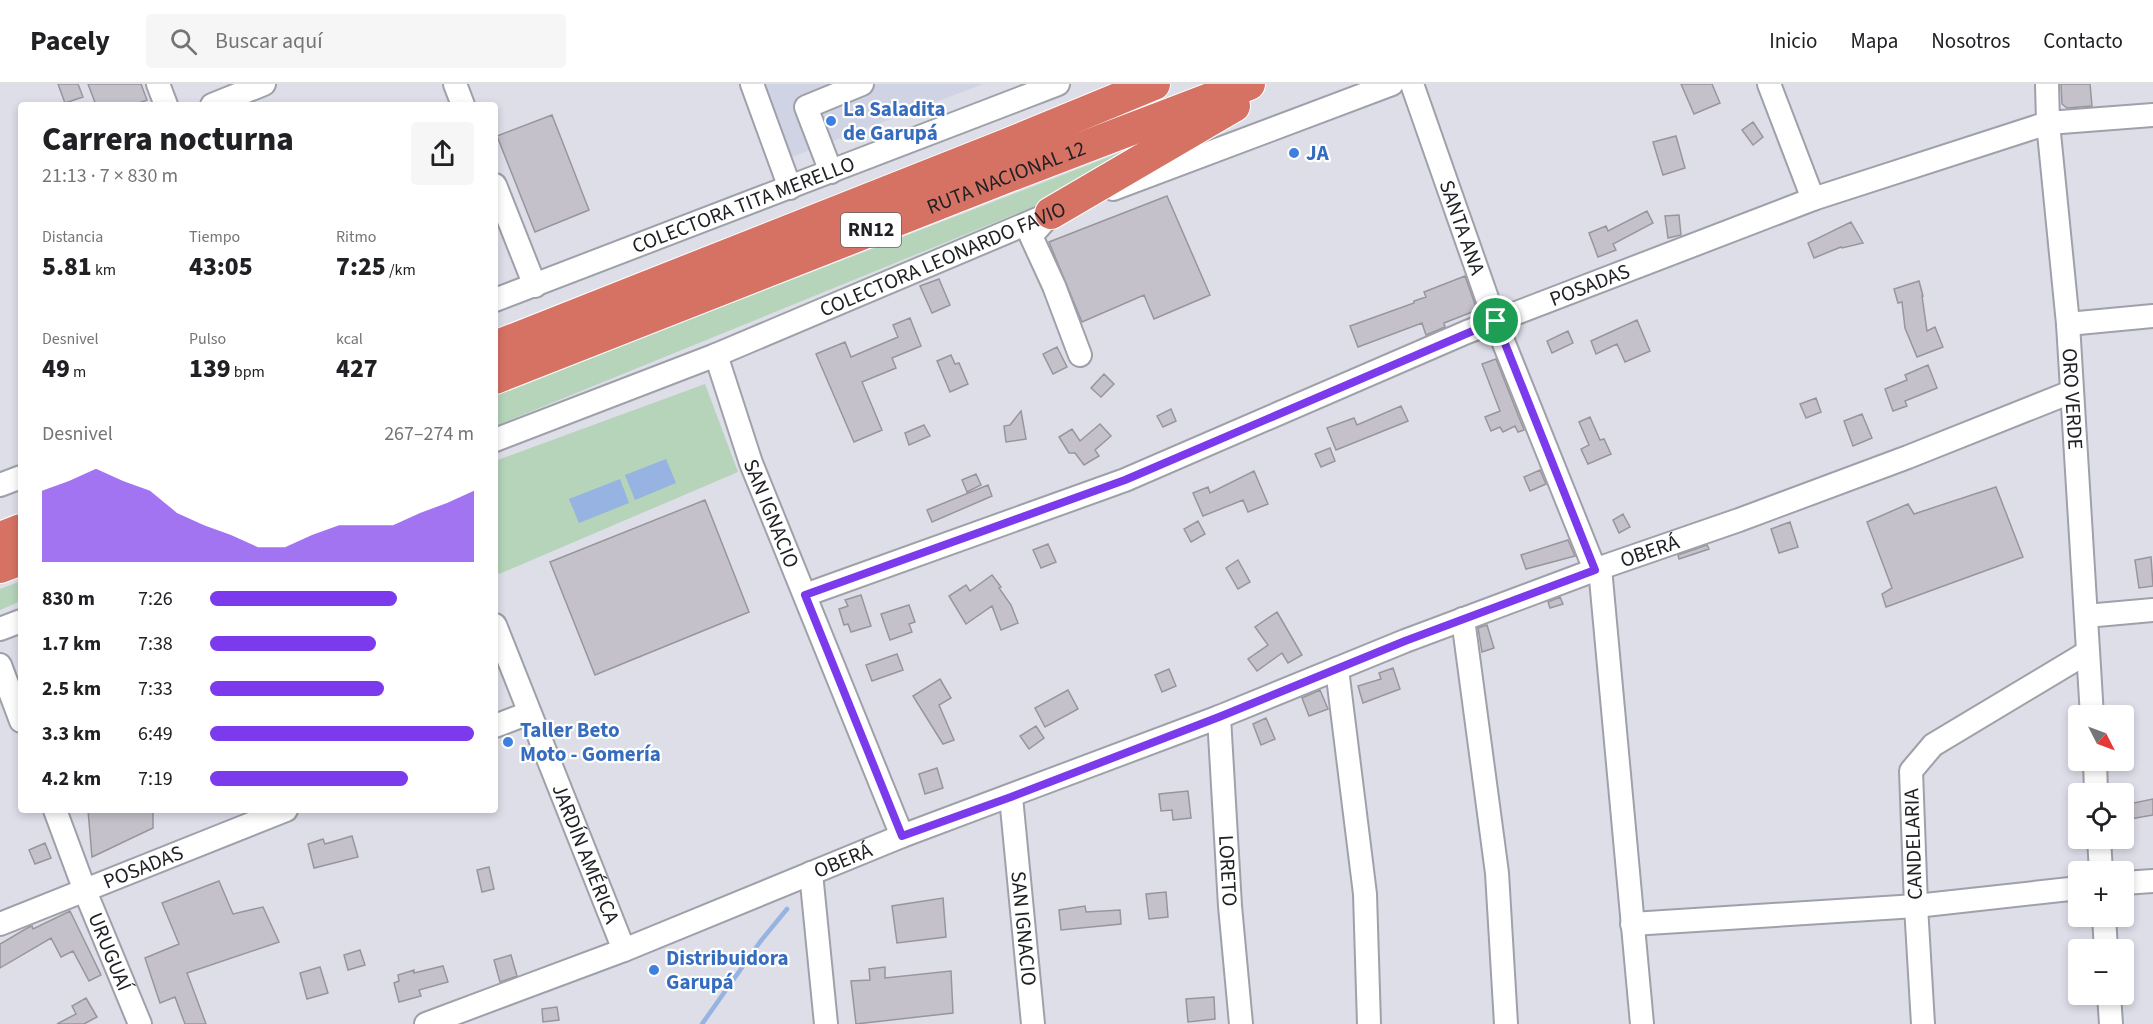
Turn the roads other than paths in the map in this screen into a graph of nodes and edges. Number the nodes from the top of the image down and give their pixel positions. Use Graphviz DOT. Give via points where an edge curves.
graph roads {
  1 [pos="158,84"];
  2 [pos="264,84"];
  3 [pos="455,84"];
  4 [pos="752,84"];
  5 [pos="862,84"];
  6 [pos="1058,84"];
  7 [pos="1154,84"];
  8 [pos="1249,84"];
  9 [pos="1270,84"];
  10 [pos="1392,84"];
  11 [pos="1412,84"];
  12 [pos="1769,84"];
  13 [pos="2047,84"];
  14 [pos="1013,92"];
  15 [pos="165,102"];
  16 [pos="219,102"];
  17 [pos="463,102"];
  18 [pos="2153,115"];
  19 [pos="2048,123"];
  20 [pos="831,172"];
  21 [pos="790,188"];
  22 [pos="498,193"];
  23 [pos="1813,199"];
  24 [pos="1051,213"];
  25 [pos="535,286"];
  26 [pos="498,299"];
  27 [pos="2153,316"];
  28 [pos="1496,321"];
  29 [pos="2068,324"];
  30 [pos="498,346"];
  31 [pos="716,355"];
  32 [pos="1080,355"];
  33 [pos="498,377"];
  34 [pos="2071,392"];
  35 [pos="498,439"];
  36 [pos="18,478"];
  37 [pos="0,485"];
  38 [pos="18,531"];
  39 [pos="0,538"];
  40 [pos="18,560"];
  41 [pos="0,567"];
  42 [pos="1598,569"];
  43 [pos="805,595"];
  44 [pos="2153,610"];
  45 [pos="2086,616"];
  46 [pos="1463,619"];
  47 [pos="18,622"];
  48 [pos="0,630"];
  49 [pos="498,633"];
  50 [pos="2088,652"];
  51 [pos="0,665"];
  52 [pos="1337,669"];
  53 [pos="2091,705"];
  54 [pos="18,713"];
  55 [pos="529,713"];
  56 [pos="1219,717"];
  57 [pos="498,725"];
  58 [pos="1011,797"];
  59 [pos="56,813"];
  60 [pos="279,813"];
  61 [pos="902,836"];
  62 [pos="811,873"];
  63 [pos="2153,880"];
  64 [pos="2134,882"];
  65 [pos="2068,889"];
  66 [pos="85,891"];
  67 [pos="1916,906"];
  68 [pos="0,924"];
  69 [pos="1632,924"];
  70 [pos="624,950"];
  71 [pos="2110,1005"];
  72 [pos="140,1024"];
  73 [pos="426,1024"];
  74 [pos="826,1024"];
  75 [pos="1033,1024"];
  76 [pos="1241,1024"];
  77 [pos="1369,1024"];
  78 [pos="1506,1024"];
  79 [pos="1642,1024"];
  80 [pos="1923,1024"];
  81 [pos="2111,1024"];
  1 -- 15 [label="street"];
  2 -- 16 [label="street"];
  3 -- 17 [label="street"];
  4 -- 21 [label="street"];
  5 -- 20 [label="street" via="806,107"];
  6 -- 14 [label="street, COLECTORA TITA MERELLO"];
  7 -- 30 [label="highway, RUTA NACIONAL 12 / RN12"];
  8 -- 33 [label="highway, RUTA NACIONAL 12 / RN12"];
  9 -- 24 [label="highway"];
  10 -- 24 [label="street, COLECTORA LEONARDO FAVIO"];
  11 -- 28 [label="street, SANTA ANA"];
  12 -- 23 [label="street"];
  13 -- 19 [label="street, ORO VERDE"];
  14 -- 20 [label="street, COLECTORA TITA MERELLO"];
  18 -- 19 [label="street, POSADAS"];
  19 -- 23 [label="street, POSADAS"];
  19 -- 29 [label="street, ORO VERDE"];
  20 -- 21 [label="street, COLECTORA TITA MERELLO"];
  21 -- 25 [label="street, COLECTORA TITA MERELLO"];
  22 -- 25 [label="street"];
  23 -- 28 [label="street, POSADAS"];
  24 -- 31 [label="street, COLECTORA LEONARDO FAVIO"];
  24 -- 32 [label="street" via="1031,236"];
  25 -- 26 [label="street, COLECTORA TITA MERELLO"];
  27 -- 29 [label="street"];
  28 -- 42 [label="street, SANTA ANA"];
  28 -- 43 [label="street, POSADAS" via="1125,480"];
  29 -- 34 [label="street, ORO VERDE"];
  31 -- 35 [label="street, COLECTORA LEONARDO FAVIO"];
  31 -- 43 [label="street, SAN IGNACIO" via="751,464"];
  34 -- 42 [label="street, OBERÁ" via="1750,517"];
  34 -- 45 [label="street, ORO VERDE"];
  36 -- 37 [label="street"];
  38 -- 39 [label="highway"];
  40 -- 41 [label="highway"];
  42 -- 46 [label="street, OBERÁ"];
  42 -- 69 [label="street, SANTA ANA"];
  43 -- 61 [label="street, SAN IGNACIO"];
  44 -- 45 [label="street"];
  45 -- 50 [label="street, ORO VERDE"];
  46 -- 52 [label="street, OBERÁ"];
  46 -- 78 [label="street" via="1497,873"];
  47 -- 48 [label="street"];
  49 -- 55 [label="street, JARDÍN AMÉRICA"];
  50 -- 53 [label="street, ORO VERDE"];
  50 -- 67 [label="street, CANDELARIA" via="1933,745 1911,771"];
  51 -- 54 [label="street"];
  52 -- 56 [label="street, OBERÁ"];
  52 -- 77 [label="street" via="1365,894"];
  55 -- 57 [label="street"];
  55 -- 70 [label="street, JARDÍN AMÉRICA"];
  56 -- 58 [label="street, OBERÁ"];
  56 -- 76 [label="street, LORETO"];
  58 -- 61 [label="street, OBERÁ"];
  58 -- 75 [label="street, SAN IGNACIO"];
  59 -- 66 [label="street, URUGUAÍ"];
  60 -- 66 [label="street, POSADAS"];
  61 -- 62 [label="street, OBERÁ"];
  62 -- 70 [label="street, OBERÁ"];
  62 -- 74 [label="street"];
  63 -- 64 [label="street"];
  65 -- 67 [label="street"];
  66 -- 68 [label="street, POSADAS"];
  66 -- 72 [label="street, URUGUAÍ"];
  67 -- 69 [label="street"];
  67 -- 80 [label="street, CANDELARIA"];
  69 -- 79 [label="street, SANTA ANA"];
  70 -- 73 [label="street, OBERÁ"];
  71 -- 81 [label="street"];
}
